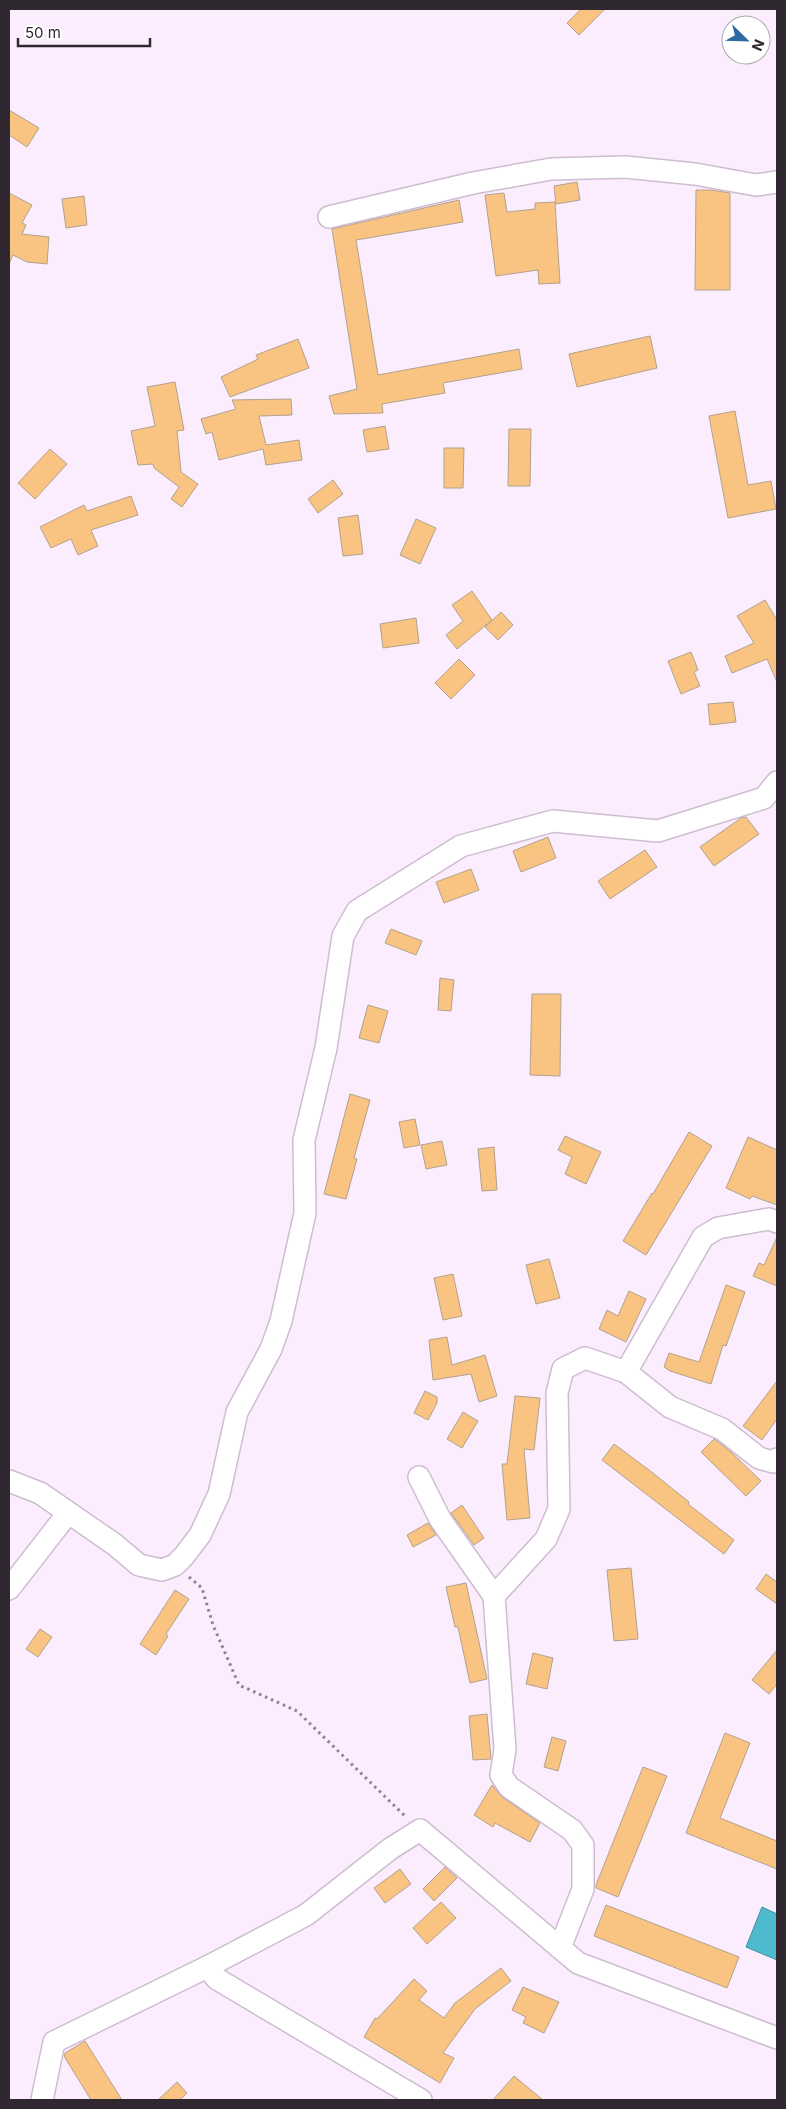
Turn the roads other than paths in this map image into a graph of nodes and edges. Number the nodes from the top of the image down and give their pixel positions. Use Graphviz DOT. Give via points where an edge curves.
graph roads {
  1 [pos="777,182"];
  2 [pos="328,217"];
  3 [pos="777,782"];
  4 [pos="777,1222"];
  5 [pos="626,1372"];
  6 [pos="777,1459"];
  7 [pos="419,1477"];
  8 [pos="9,1481"];
  9 [pos="68,1513"];
  10 [pos="9,1589"];
  11 [pos="494,1596"];
  12 [pos="560,1948"];
  13 [pos="207,1967"];
  14 [pos="777,2038"];
  15 [pos="42,2100"];
  16 [pos="421,2100"];
  1 -- 2 [label="street" via="756,186 695,174 625,167 550,169"];
  3 -- 9 [label="street" via="764,798 658,831 553,821 461,846 357,911 343,936 326,1048 304,1140 305,1214 281,1321 271,1349 237,1412 218,1494 200,1535 175,1565 162,1570 139,1565"];
  4 -- 5 [label="street" via="769,1219 718,1228 703,1237"];
  5 -- 6 [label="street" via="670,1407 722,1429 759,1458 773,1462"];
  5 -- 11 [label="street" via="585,1358 563,1369 557,1393 559,1509 546,1539"];
  7 -- 11 [label="street" via="440,1519"];
  8 -- 9 [label="street" via="40,1493"];
  9 -- 10 [label="street"];
  11 -- 12 [label="street" via="505,1749 501,1775 510,1787 572,1830 583,1845 583,1889"];
  12 -- 13 [label="street" via="420,1830 390,1849 306,1915"];
  12 -- 14 [label="street" via="578,1963"];
  13 -- 15 [label="street" via="54,2042"];
  13 -- 16 [label="street" via="217,1979"];
}
